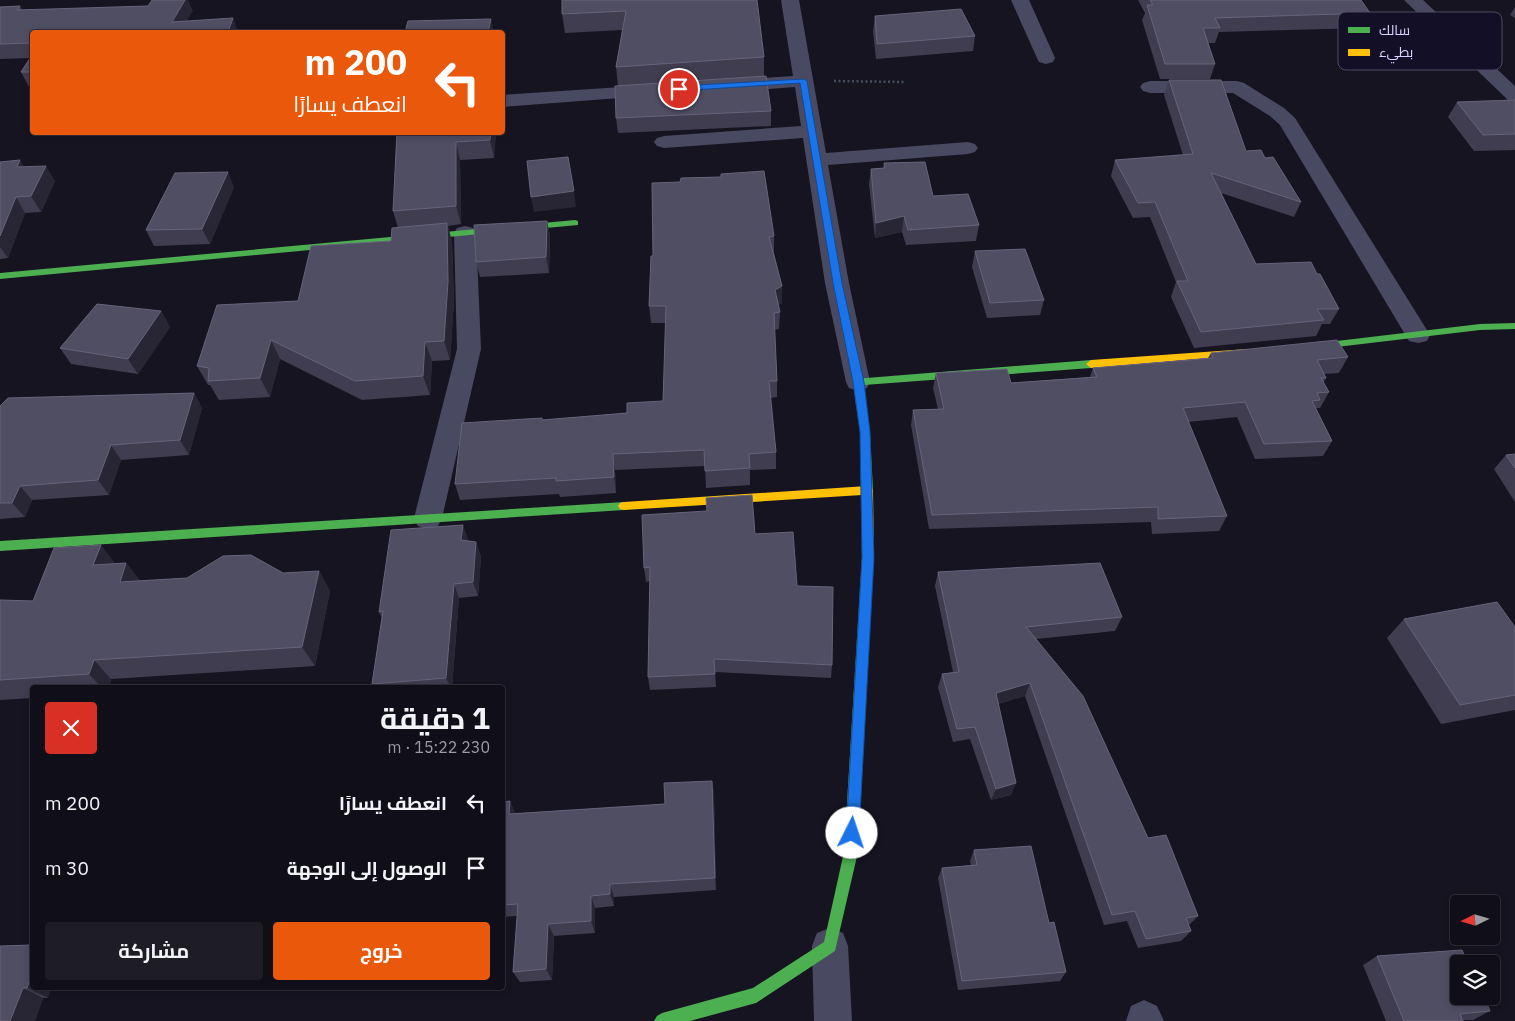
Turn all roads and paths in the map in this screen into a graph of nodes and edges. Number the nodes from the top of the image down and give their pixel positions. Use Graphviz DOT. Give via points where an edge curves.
graph roads {
  1 [pos="790,0"];
  2 [pos="1020,0"];
  3 [pos="1413,0"];
  4 [pos="1426,12"];
  5 [pos="1046,58"];
  6 [pos="1487,70"];
  7 [pos="804,81"];
  8 [pos="904,82"];
  9 [pos="714,87"];
  10 [pos="1150,87"];
  11 [pos="675,89"];
  12 [pos="1515,96"];
  13 [pos="505,101"];
  14 [pos="811,131"];
  15 [pos="664,142"];
  16 [pos="968,148"];
  17 [pos="816,160"];
  18 [pos="575,223"];
  19 [pos="465,233"];
  20 [pos="0,276"];
  21 [pos="1515,326"];
  22 [pos="1418,335"];
  23 [pos="1293,348"];
  24 [pos="1254,352"];
  25 [pos="858,382"];
  26 [pos="867,490"];
  27 [pos="428,518"];
  28 [pos="0,546"];
  29 [pos="830,946"];
  30 [pos="662,1021"];
  31 [pos="833,1021"];
  1 -- 7 [label="street"];
  2 -- 5 [label="street"];
  3 -- 4 [label="street"];
  6 -- 12 [label="street"];
  7 -- 8 [label="path"];
  7 -- 9 [label="street"];
  7 -- 14 [label="street"];
  10 -- 22 [label="street" via="1237,87 1288,122"];
  11 -- 13 [label="street"];
  14 -- 15 [label="street"];
  14 -- 17 [label="street"];
  16 -- 17 [label="street"];
  17 -- 25 [label="street"];
  18 -- 19 [label="street"];
  19 -- 20 [label="street"];
  19 -- 27 [label="street" via="469,349"];
  21 -- 22 [label="street"];
  22 -- 23 [label="street"];
  24 -- 25 [label="street"];
  25 -- 26 [label="street" via="865,432"];
  26 -- 27 [label="street"];
  26 -- 29 [label="street" via="868,567 851,852"];
  27 -- 28 [label="street"];
  29 -- 30 [label="street" via="756,996"];
  29 -- 31 [label="street"];
}
